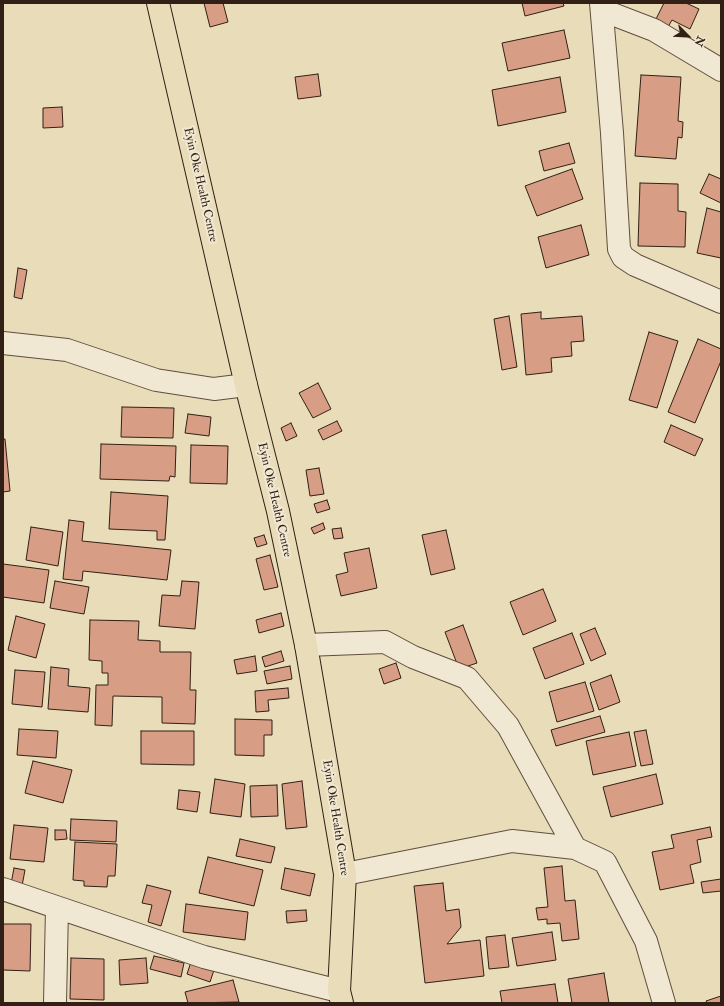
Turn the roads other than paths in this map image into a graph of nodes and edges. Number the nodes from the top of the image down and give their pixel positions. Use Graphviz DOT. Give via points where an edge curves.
graph roads {
  1 [pos="158,3"];
  2 [pos="602,6"];
  3 [pos="721,70"];
  4 [pos="721,302"];
  5 [pos="3,343"];
  6 [pos="246,385"];
  7 [pos="306,645"];
  8 [pos="575,848"];
  9 [pos="345,874"];
  10 [pos="3,889"];
  11 [pos="57,908"];
  12 [pos="341,997"];
  13 [pos="55,1003"];
  14 [pos="664,1003"];
  1 -- 6 [label="main road, Eyin Oke Health Centre"];
  2 -- 3 [label="street" via="654,30"];
  2 -- 4 [label="street" via="619,249 623,257 635,265"];
  5 -- 6 [label="street" via="67,350 156,380 214,389"];
  6 -- 7 [label="main road, Eyin Oke Health Centre" via="278,511"];
  7 -- 8 [label="street" via="385,642 413,657 467,678 508,726"];
  7 -- 9 [label="main road, Eyin Oke Health Centre"];
  8 -- 9 [label="street" via="512,840"];
  8 -- 14 [label="street" via="605,862 646,942"];
  9 -- 12 [label="main road, Eyin Oke Health Centre"];
  10 -- 11 [label="street"];
  11 -- 12 [label="street" via="204,957"];
  11 -- 13 [label="street"];
}
